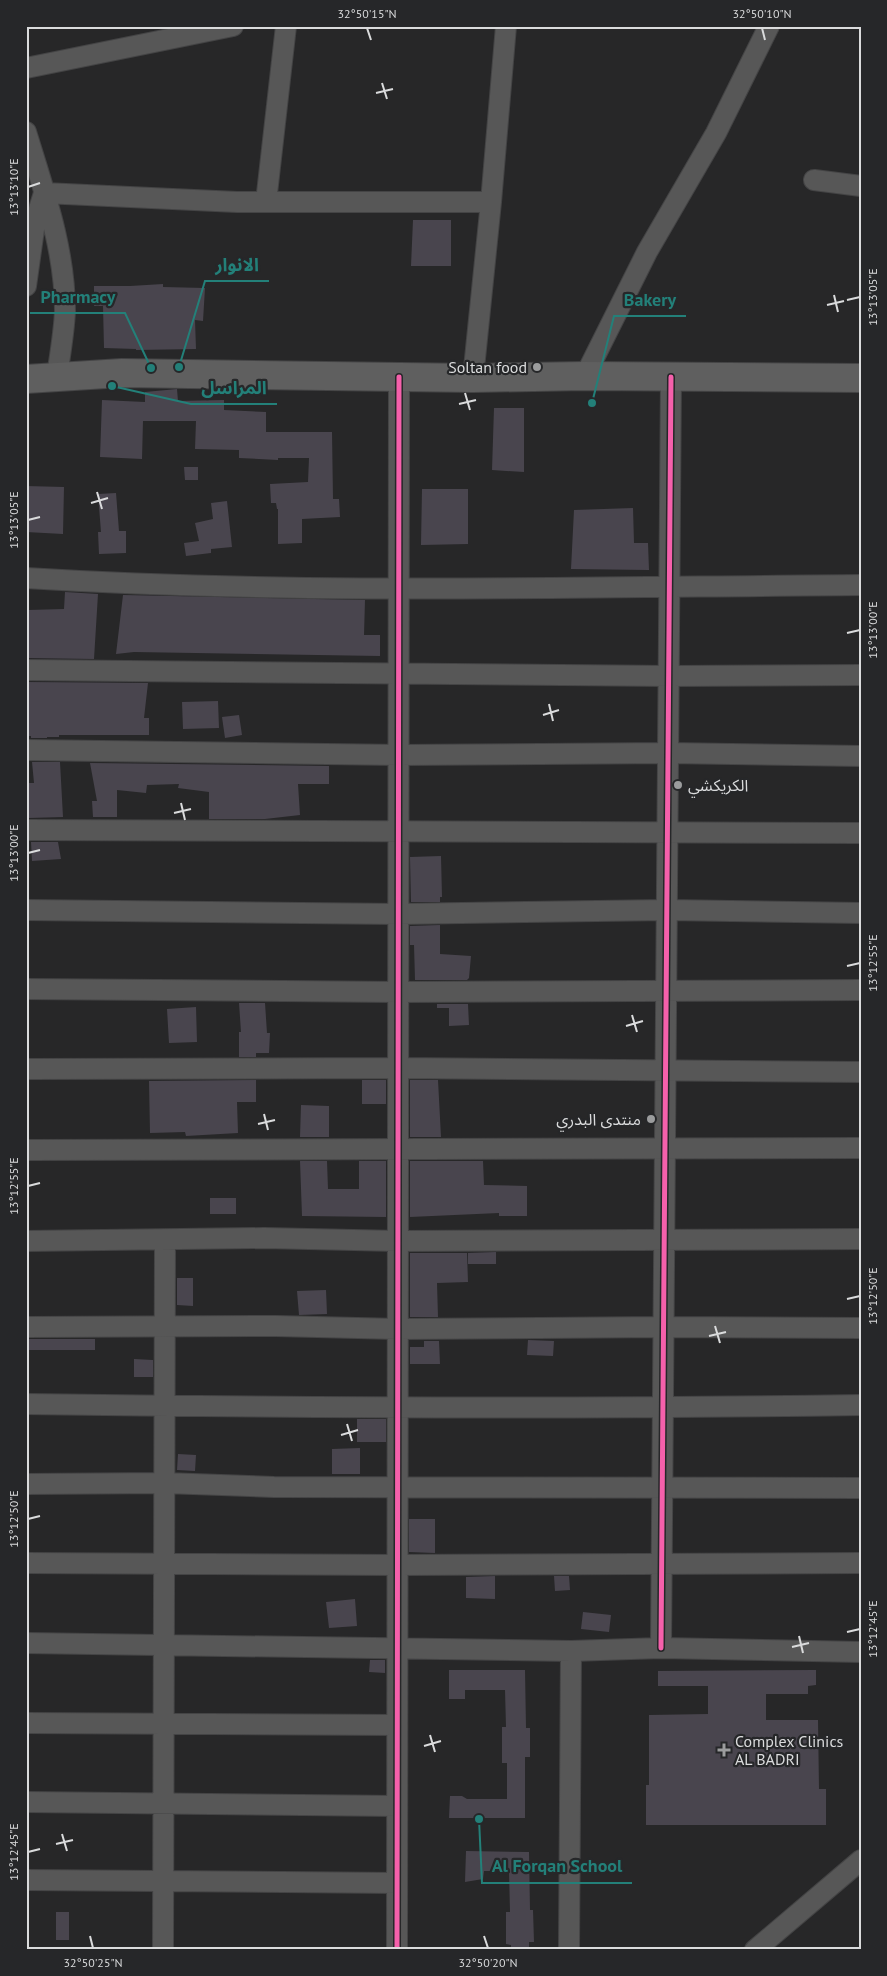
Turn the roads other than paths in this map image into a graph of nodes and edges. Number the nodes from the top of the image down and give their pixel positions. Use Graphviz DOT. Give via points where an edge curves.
graph roads {
  1 [pos="232,26"];
  2 [pos="286,26"];
  3 [pos="506,26"];
  4 [pos="769,26"];
  5 [pos="26,68"];
  6 [pos="26,132"];
  7 [pos="814,180"];
  8 [pos="861,186"];
  9 [pos="44,193"];
  10 [pos="266,202"];
  11 [pos="491,202"];
  12 [pos="26,286"];
  13 [pos="58,376"];
  14 [pos="585,376"];
  15 [pos="399,377"];
  16 [pos="671,377"];
  17 [pos="26,378"];
  18 [pos="474,378"];
  19 [pos="861,378"];
  20 [pos="26,578"];
  21 [pos="861,585"];
  22 [pos="670,586"];
  23 [pos="399,588"];
  24 [pos="26,670"];
  25 [pos="398,673"];
  26 [pos="861,674"];
  27 [pos="669,676"];
  28 [pos="26,750"];
  29 [pos="668,753"];
  30 [pos="399,754"];
  31 [pos="861,756"];
  32 [pos="26,830"];
  33 [pos="398,831"];
  34 [pos="668,832"];
  35 [pos="861,833"];
  36 [pos="26,910"];
  37 [pos="667,910"];
  38 [pos="861,913"];
  39 [pos="398,914"];
  40 [pos="26,989"];
  41 [pos="861,990"];
  42 [pos="666,991"];
  43 [pos="398,992"];
  44 [pos="398,1068"];
  45 [pos="26,1069"];
  46 [pos="665,1070"];
  47 [pos="861,1072"];
  48 [pos="398,1148"];
  49 [pos="665,1148"];
  50 [pos="861,1148"];
  51 [pos="26,1150"];
  52 [pos="861,1239"];
  53 [pos="165,1240"];
  54 [pos="664,1240"];
  55 [pos="26,1241"];
  56 [pos="398,1241"];
  57 [pos="26,1327"];
  58 [pos="165,1327"];
  59 [pos="663,1327"];
  60 [pos="861,1328"];
  61 [pos="398,1329"];
  62 [pos="26,1404"];
  63 [pos="861,1405"];
  64 [pos="165,1406"];
  65 [pos="398,1407"];
  66 [pos="663,1408"];
  67 [pos="165,1483"];
  68 [pos="26,1484"];
  69 [pos="398,1486"];
  70 [pos="662,1487"];
  71 [pos="861,1488"];
  72 [pos="861,1563"];
  73 [pos="26,1564"];
  74 [pos="164,1564"];
  75 [pos="397,1565"];
  76 [pos="661,1565"];
  77 [pos="26,1643"];
  78 [pos="164,1646"];
  79 [pos="661,1648"];
  80 [pos="397,1649"];
  81 [pos="571,1651"];
  82 [pos="861,1652"];
  83 [pos="26,1723"];
  84 [pos="164,1725"];
  85 [pos="397,1725"];
  86 [pos="26,1802"];
  87 [pos="163,1803"];
  88 [pos="397,1806"];
  89 [pos="861,1860"];
  90 [pos="26,1880"];
  91 [pos="163,1881"];
  92 [pos="397,1883"];
  93 [pos="163,1950"];
  94 [pos="397,1950"];
  95 [pos="569,1950"];
  96 [pos="755,1950"];
  1 -- 5 [label="street"];
  2 -- 10 [label="street"];
  3 -- 11 [label="street"];
  4 -- 14 [label="street" via="716,133 647,252"];
  6 -- 9 [label="street"];
  7 -- 8 [label="street"];
  9 -- 10 [label="street"];
  9 -- 12 [label="street" via="35,222"];
  9 -- 13 [label="street" via="52,216 64,287 65,313"];
  10 -- 11 [label="street"];
  11 -- 18 [label="street"];
  13 -- 15 [label="main road" via="122,373"];
  13 -- 17 [label="main road"];
  14 -- 16 [label="main road"];
  14 -- 18 [label="main road"];
  15 -- 18 [label="main road"];
  15 -- 23 [label="street"];
  16 -- 19 [label="main road"];
  16 -- 22 [label="street"];
  20 -- 23 [label="street" via="114,583"];
  21 -- 22 [label="street"];
  22 -- 23 [label="street"];
  22 -- 27 [label="street"];
  23 -- 25 [label="street"];
  24 -- 25 [label="street"];
  25 -- 27 [label="street"];
  25 -- 30 [label="street"];
  26 -- 27 [label="street"];
  27 -- 29 [label="street"];
  28 -- 30 [label="street"];
  29 -- 30 [label="street"];
  29 -- 31 [label="street"];
  29 -- 34 [label="street"];
  30 -- 33 [label="street"];
  32 -- 33 [label="street"];
  33 -- 34 [label="street"];
  33 -- 39 [label="street"];
  34 -- 35 [label="street"];
  34 -- 37 [label="street"];
  36 -- 39 [label="street"];
  37 -- 38 [label="street"];
  37 -- 39 [label="street"];
  37 -- 42 [label="street"];
  39 -- 43 [label="street"];
  40 -- 43 [label="street"];
  41 -- 42 [label="street"];
  42 -- 43 [label="street"];
  42 -- 46 [label="street"];
  43 -- 44 [label="street"];
  44 -- 45 [label="street"];
  44 -- 46 [label="street"];
  44 -- 48 [label="street"];
  46 -- 47 [label="street"];
  46 -- 49 [label="street"];
  48 -- 49 [label="street"];
  48 -- 51 [label="street"];
  48 -- 56 [label="street"];
  49 -- 50 [label="street"];
  49 -- 54 [label="street"];
  52 -- 54 [label="street"];
  53 -- 55 [label="street"];
  53 -- 56 [label="street"];
  53 -- 58 [label="street"];
  54 -- 56 [label="street"];
  54 -- 59 [label="street"];
  56 -- 61 [label="street"];
  57 -- 58 [label="street"];
  58 -- 61 [label="street"];
  58 -- 64 [label="street"];
  59 -- 60 [label="street"];
  59 -- 61 [label="street"];
  59 -- 66 [label="street"];
  61 -- 65 [label="street"];
  62 -- 64 [label="street"];
  63 -- 66 [label="street"];
  64 -- 65 [label="street"];
  64 -- 67 [label="street"];
  65 -- 66 [label="street"];
  65 -- 69 [label="street"];
  66 -- 70 [label="street"];
  67 -- 68 [label="street"];
  67 -- 69 [label="street" via="274,1487"];
  67 -- 74 [label="street"];
  69 -- 70 [label="street"];
  69 -- 75 [label="street"];
  70 -- 71 [label="street"];
  70 -- 76 [label="street"];
  72 -- 76 [label="street"];
  73 -- 74 [label="street"];
  74 -- 75 [label="street"];
  74 -- 78 [label="street"];
  75 -- 76 [label="street"];
  75 -- 80 [label="street"];
  76 -- 79 [label="street"];
  77 -- 78 [label="street"];
  78 -- 80 [label="street"];
  78 -- 84 [label="street"];
  79 -- 81 [label="street"];
  79 -- 82 [label="street"];
  80 -- 81 [label="street"];
  80 -- 85 [label="street"];
  81 -- 95 [label="street"];
  83 -- 84 [label="street"];
  84 -- 85 [label="street"];
  84 -- 87 [label="street"];
  85 -- 88 [label="street"];
  86 -- 87 [label="street"];
  87 -- 88 [label="street"];
  87 -- 91 [label="street"];
  88 -- 92 [label="street"];
  89 -- 96 [label="street"];
  90 -- 91 [label="street"];
  91 -- 92 [label="street"];
  91 -- 93 [label="street"];
  92 -- 94 [label="street"];
}
